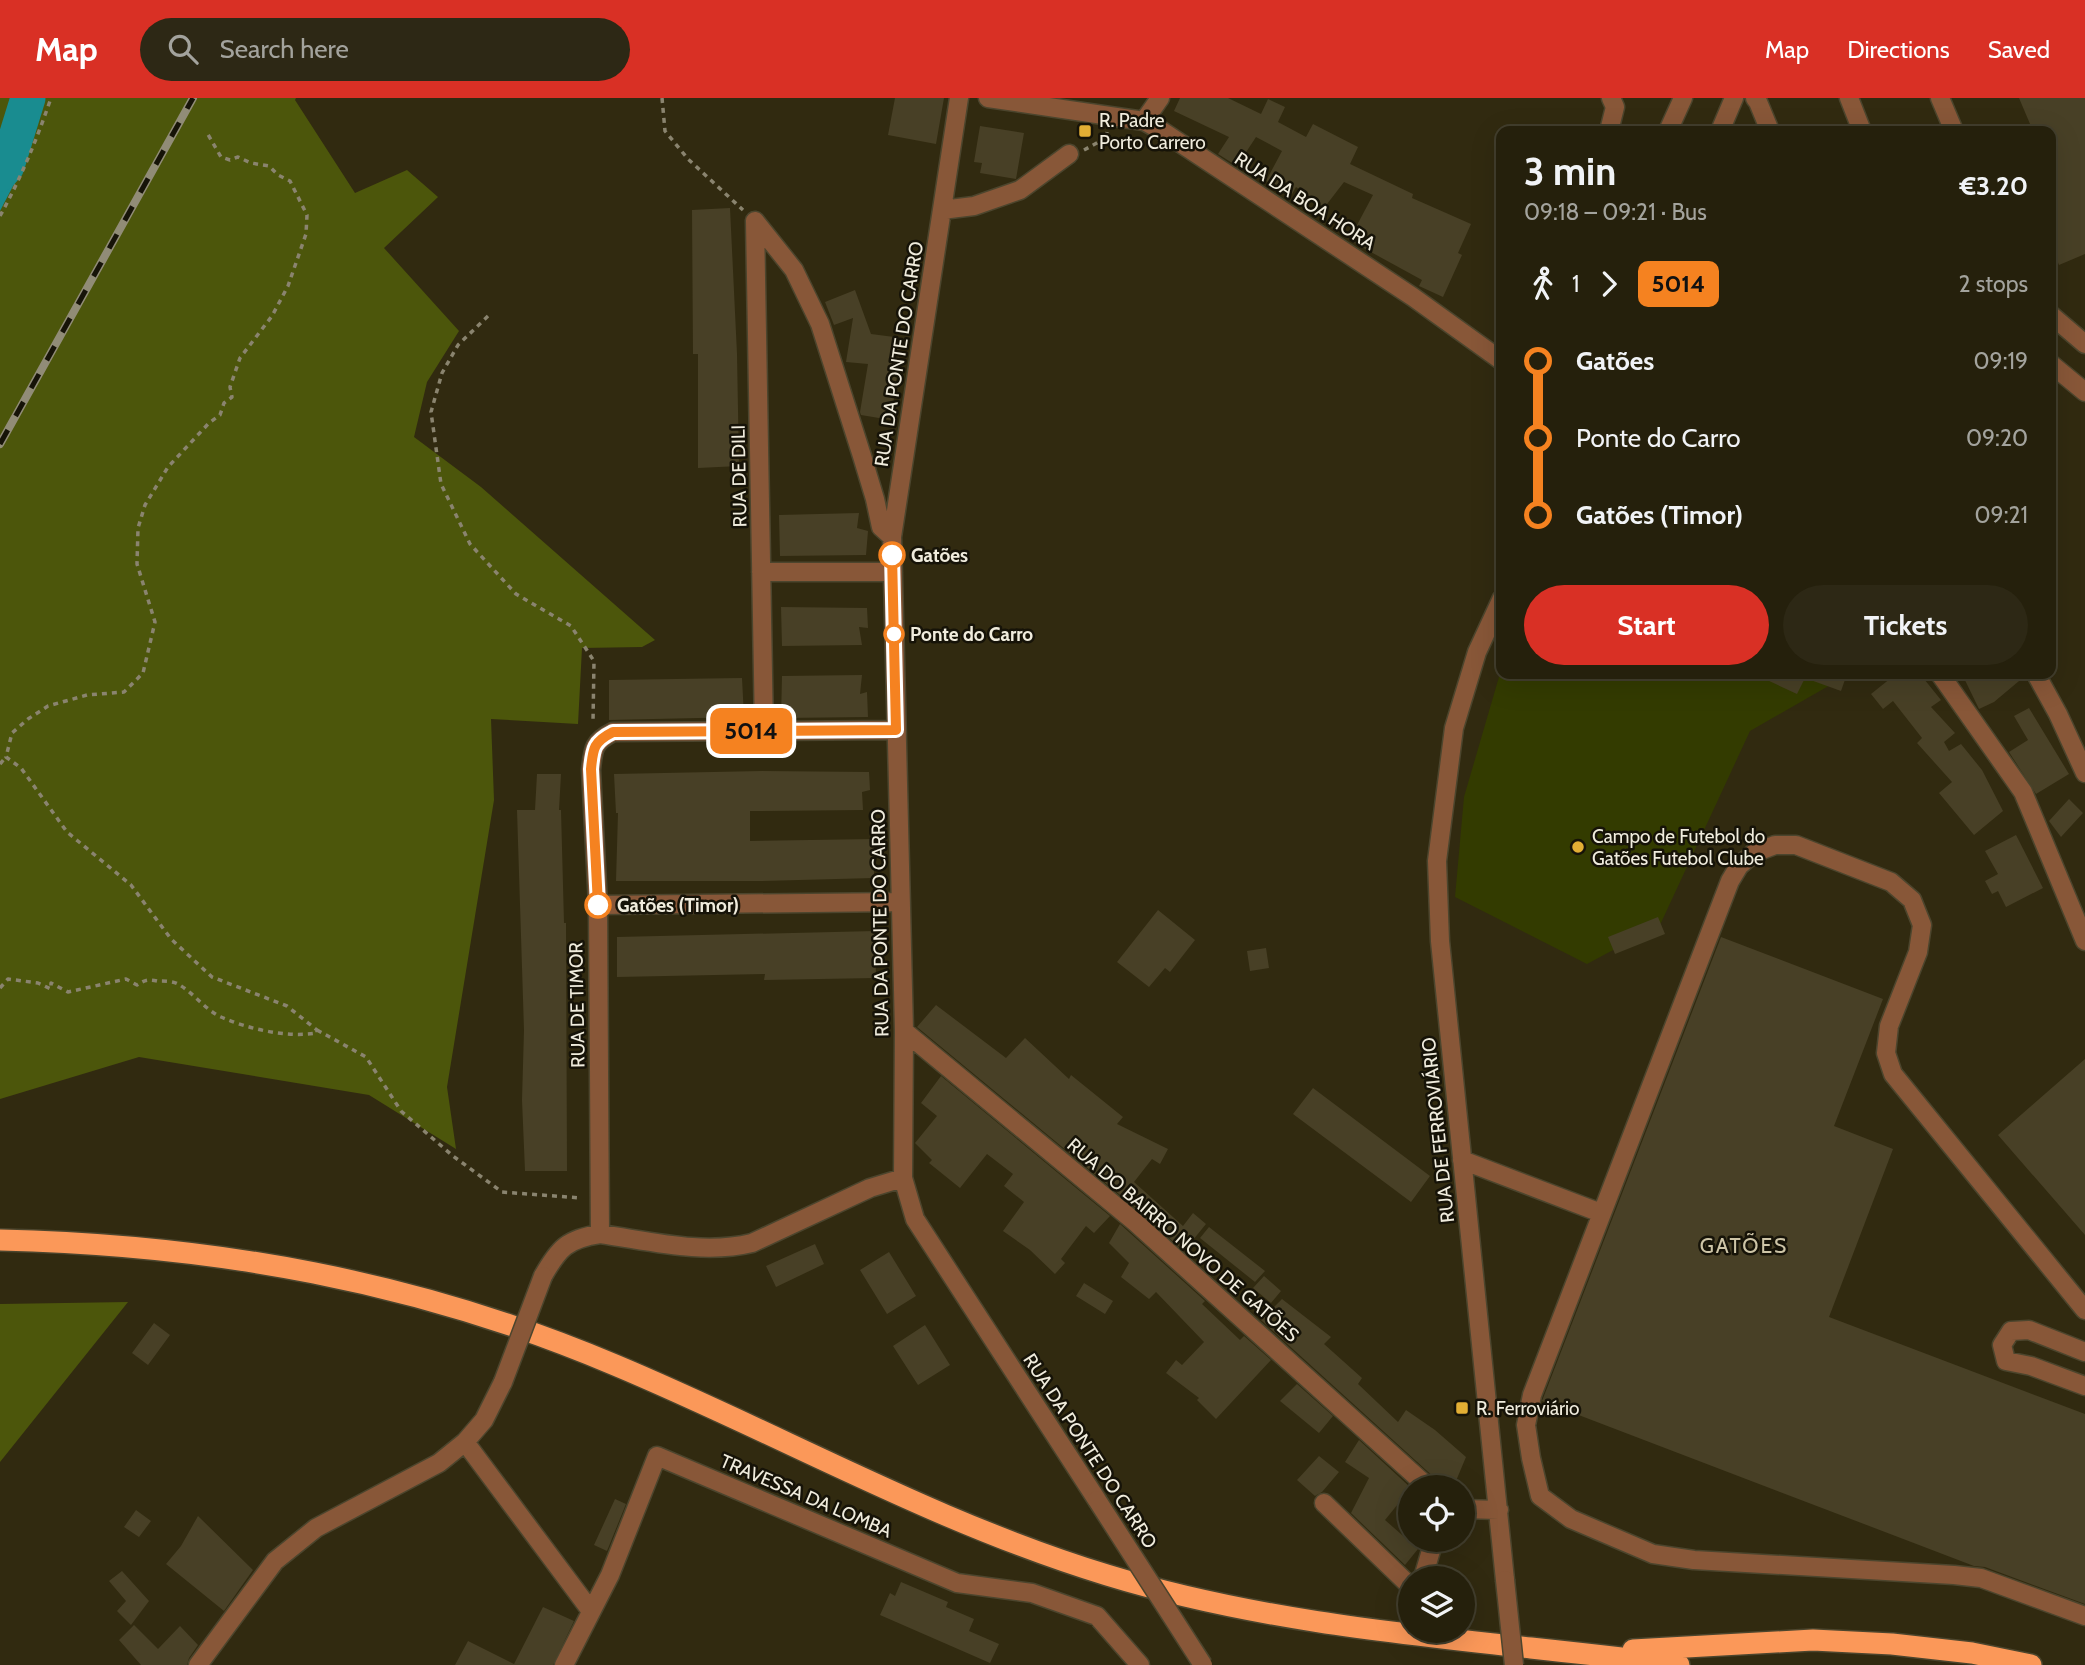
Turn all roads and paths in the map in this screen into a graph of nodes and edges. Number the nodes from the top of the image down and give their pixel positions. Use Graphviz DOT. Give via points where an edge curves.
graph roads {
  1 [pos="51,98"];
  2 [pos="662,98"];
  3 [pos="959,98"];
  4 [pos="988,98"];
  5 [pos="1160,98"];
  6 [pos="1682,98"];
  7 [pos="1734,98"];
  8 [pos="1755,98"];
  9 [pos="1849,98"];
  10 [pos="1940,98"];
  11 [pos="1613,103"];
  12 [pos="1110,116"];
  13 [pos="1144,121"];
  14 [pos="1610,126"];
  15 [pos="1670,126"];
  16 [pos="1722,126"];
  17 [pos="1768,126"];
  18 [pos="1860,126"];
  19 [pos="1952,126"];
  20 [pos="206,131"];
  21 [pos="1069,154"];
  22 [pos="942,210"];
  23 [pos="0,216"];
  24 [pos="755,221"];
  25 [pos="488,316"];
  26 [pos="2056,319"];
  27 [pos="2085,344"];
  28 [pos="1496,355"];
  29 [pos="2056,369"];
  30 [pos="2085,392"];
  31 [pos="892,537"];
  32 [pos="761,572"];
  33 [pos="893,572"];
  34 [pos="1496,611"];
  35 [pos="1944,679"];
  36 [pos="2039,679"];
  37 [pos="896,730"];
  38 [pos="764,731"];
  39 [pos="593,748"];
  40 [pos="6,757"];
  41 [pos="0,764"];
  42 [pos="2085,773"];
  43 [pos="901,902"];
  44 [pos="598,905"];
  45 [pos="2085,941"];
  46 [pos="0,988"];
  47 [pos="317,1030"];
  48 [pos="904,1031"];
  49 [pos="1462,1160"];
  50 [pos="903,1178"];
  51 [pos="600,1199"];
  52 [pos="1601,1213"];
  53 [pos="600,1234"];
  54 [pos="0,1240"];
  55 [pos="2085,1310"];
  56 [pos="2085,1352"];
  57 [pos="2085,1386"];
  58 [pos="465,1441"];
  59 [pos="1415,1475"];
  60 [pos="1324,1503"];
  61 [pos="1475,1509"];
  62 [pos="1499,1510"];
  63 [pos="1398,1574"];
  64 [pos="591,1611"];
  65 [pos="2085,1616"];
  66 [pos="1582,1652"];
  67 [pos="198,1665"];
  68 [pos="564,1665"];
  69 [pos="1140,1665"];
  70 [pos="1203,1665"];
  71 [pos="1514,1665"];
  72 [pos="1610,1665"];
  73 [pos="1679,1665"];
  74 [pos="2032,1665"];
  1 -- 23 [label="path"];
  2 -- 24 [label="path" via="665,131 688,159"];
  3 -- 22 [label="street, RUA DA PONTE DO CARRO"];
  4 -- 12 [label="street, RUA DA BOA HORA"];
  5 -- 13 [label="street"];
  6 -- 15 [label="street"];
  7 -- 16 [label="street"];
  8 -- 17 [label="street"];
  9 -- 18 [label="street"];
  10 -- 19 [label="street"];
  11 -- 14 [label="street"];
  12 -- 13 [label="street, RUA DA BOA HORA"];
  12 -- 21 [label="path" via="1106,138"];
  13 -- 28 [label="street, RUA DA BOA HORA"];
  20 -- 40 [label="path" via="221,157 269,166 290,181 307,215 306,234 288,286 240,358 230,387 232,397 168,467 145,505 138,528 137,564 155,621 143,673 124,692 87,695 48,706 12,733"];
  21 -- 22 [label="street" via="1020,190 974,206"];
  22 -- 31 [label="street, RUA DA PONTE DO CARRO"];
  24 -- 31 [label="street" via="794,270 820,324 881,527"];
  24 -- 32 [label="street, RUA DE DILI"];
  25 -- 39 [label="path" via="458,345 442,373 431,412 441,484 470,544 516,594 570,626 594,661"];
  26 -- 27 [label="street"];
  29 -- 30 [label="street"];
  31 -- 33 [label="street, RUA DA PONTE DO CARRO"];
  32 -- 33 [label="street"];
  32 -- 38 [label="street, RUA DE DILI"];
  33 -- 37 [label="street, RUA DA PONTE DO CARRO"];
  34 -- 49 [label="street, RUA DE FERROVIÁRIO" via="1477,652 1454,728 1437,861 1440,940"];
  35 -- 45 [label="street" via="2023,792"];
  36 -- 42 [label="street"];
  37 -- 38 [label="street"];
  37 -- 43 [label="street, RUA DA PONTE DO CARRO"];
  38 -- 39 [label="street" via="613,732"];
  39 -- 44 [label="street, RUA DE TIMOR"];
  40 -- 41 [label="path"];
  40 -- 47 [label="path" via="21,768 67,832 131,885 171,939 212,977 287,1006"];
  43 -- 44 [label="street"];
  43 -- 48 [label="street, RUA DA PONTE DO CARRO"];
  44 -- 51 [label="street, RUA DE TIMOR"];
  46 -- 47 [label="path" via="8,979 51,989 51,983 68,992 126,979 137,985 146,979 176,983 222,1017 275,1032 311,1034"];
  47 -- 51 [label="path" via="366,1057 401,1111 502,1192"];
  48 -- 50 [label="street, RUA DA PONTE DO CARRO"];
  48 -- 59 [label="street, RUA DO BAIRRO NOVO DE GATÕES" via="1135,1222"];
  49 -- 52 [label="street"];
  49 -- 62 [label="street, RUA DE FERROVIÁRIO"];
  50 -- 53 [label="street" via="739,1246 715,1248"];
  50 -- 70 [label="street, RUA DA PONTE DO CARRO, bridge" via="915,1219"];
  51 -- 53 [label="street, RUA DE TIMOR"];
  52 -- 55 [label="street" via="1730,881 1754,853 1774,845 1796,845 1891,881 1912,900 1922,925 1918,952 1889,1026 1886,1053 1893,1074"];
  52 -- 65 [label="street" via="1532,1395 1526,1425 1540,1496 1572,1519 1653,1553 1694,1560 1968,1576"];
  53 -- 58 [label="street, bridge" via="570,1242 557,1252 543,1276 503,1382 484,1420"];
  54 -- 66 [label="highway" via="236,1258 407,1293 577,1349 918,1504 1106,1575 1291,1618 1394,1634"];
  56 -- 57 [label="street" via="2029,1330 2011,1331 2002,1345 2006,1361"];
  58 -- 64 [label="street"];
  58 -- 67 [label="street" via="439,1463 316,1528 275,1561"];
  60 -- 63 [label="street"];
  61 -- 62 [label="street"];
  62 -- 71 [label="street, RUA DE FERROVIÁRIO, bridge"];
  64 -- 68 [label="street, TRAVESSA DA LOMBA"];
  64 -- 69 [label="street, TRAVESSA DA LOMBA" via="657,1456 957,1583 1032,1593 1097,1616"];
  66 -- 72 [label="highway"];
  66 -- 73 [label="highway"];
  66 -- 74 [label="highway" via="1813,1640 1972,1653"];
}
